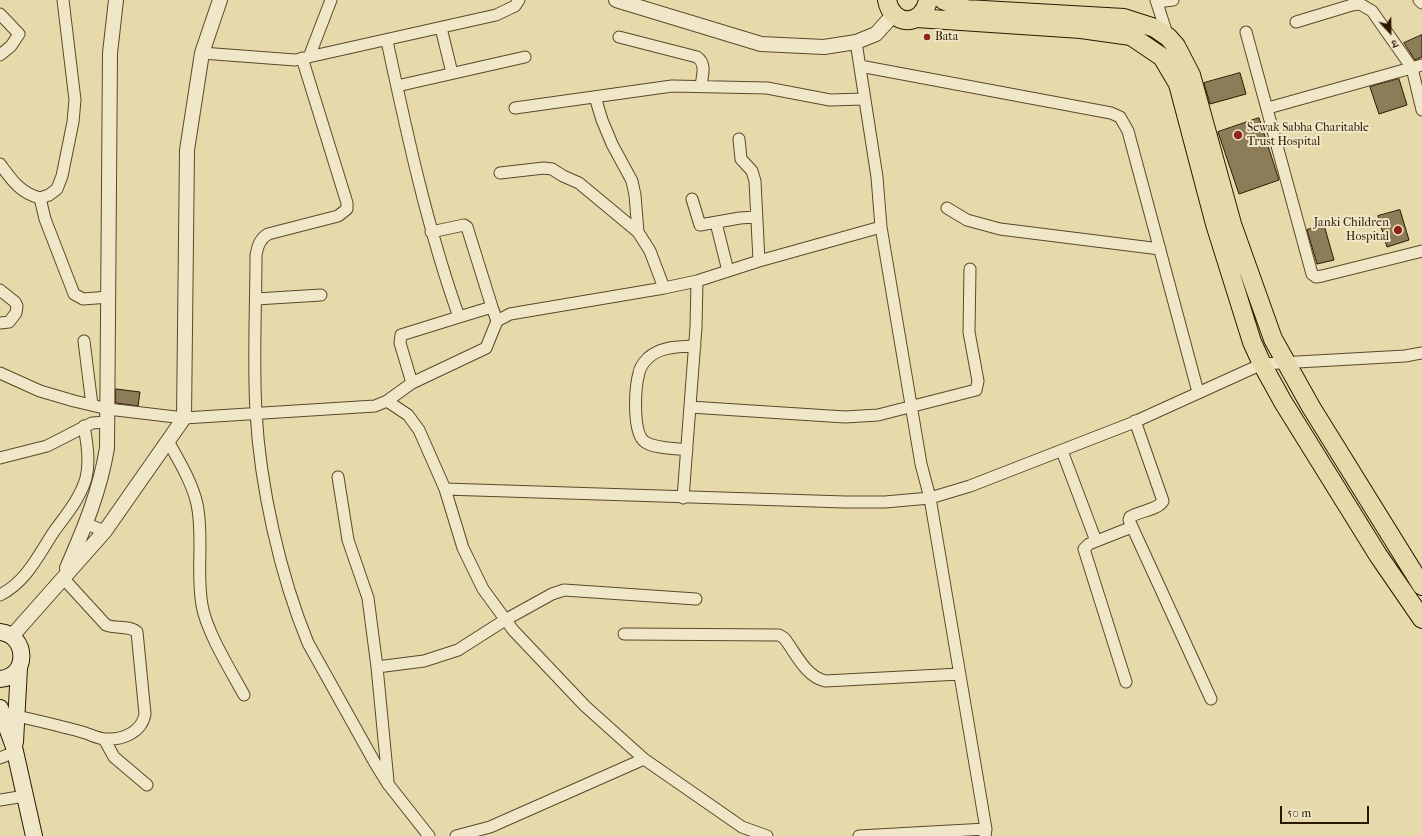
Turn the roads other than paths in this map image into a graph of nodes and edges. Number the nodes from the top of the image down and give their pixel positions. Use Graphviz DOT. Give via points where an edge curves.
graph roads {
  1 [pos="63,0"];
  2 [pos="116,0"];
  3 [pos="220,0"];
  4 [pos="331,0"];
  5 [pos="519,0"];
  6 [pos="620,0"];
  7 [pos="928,0"];
  8 [pos="942,0"];
  9 [pos="1173,0"];
  10 [pos="1419,0"];
  11 [pos="1156,1"];
  12 [pos="1422,3"];
  13 [pos="890,7"];
  14 [pos="0,14"];
  15 [pos="916,18"];
  16 [pos="1296,22"];
  17 [pos="441,28"];
  18 [pos="1246,32"];
  19 [pos="1168,36"];
  20 [pos="619,37"];
  21 [pos="387,41"];
  22 [pos="856,42"];
  23 [pos="202,53"];
  24 [pos="0,55"];
  25 [pos="525,57"];
  26 [pos="306,58"];
  27 [pos="860,66"];
  28 [pos="1417,66"];
  29 [pos="452,73"];
  30 [pos="397,86"];
  31 [pos="701,86"];
  32 [pos="595,97"];
  33 [pos="864,99"];
  34 [pos="515,108"];
  35 [pos="1268,108"];
  36 [pos="1422,110"];
  37 [pos="739,139"];
  38 [pos="0,164"];
  39 [pos="500,173"];
  40 [pos="40,198"];
  41 [pos="692,199"];
  42 [pos="947,208"];
  43 [pos="755,217"];
  44 [pos="716,223"];
  45 [pos="881,227"];
  46 [pos="431,232"];
  47 [pos="638,232"];
  48 [pos="1160,249"];
  49 [pos="1422,252"];
  50 [pos="759,261"];
  51 [pos="970,269"];
  52 [pos="728,270"];
  53 [pos="697,280"];
  54 [pos="664,288"];
  55 [pos="0,290"];
  56 [pos="321,295"];
  57 [pos="109,297"];
  58 [pos="256,299"];
  59 [pos="492,307"];
  60 [pos="459,317"];
  61 [pos="497,321"];
  62 [pos="0,323"];
  63 [pos="84,341"];
  64 [pos="695,346"];
  65 [pos="1422,353"];
  66 [pos="1287,361"];
  67 [pos="1262,364"];
  68 [pos="0,373"];
  69 [pos="412,383"];
  70 [pos="1198,392"];
  71 [pos="387,401"];
  72 [pos="92,405"];
  73 [pos="690,407"];
  74 [pos="911,408"];
  75 [pos="256,413"];
  76 [pos="108,415"];
  77 [pos="184,418"];
  78 [pos="1135,421"];
  79 [pos="84,426"];
  80 [pos="168,441"];
  81 [pos="687,450"];
  82 [pos="1062,451"];
  83 [pos="0,458"];
  84 [pos="338,477"];
  85 [pos="445,488"];
  86 [pos="683,498"];
  87 [pos="930,498"];
  88 [pos="86,524"];
  89 [pos="1132,527"];
  90 [pos="105,531"];
  91 [pos="1096,541"];
  92 [pos="62,578"];
  93 [pos="1422,586"];
  94 [pos="0,595"];
  95 [pos="696,599"];
  96 [pos="1422,619"];
  97 [pos="505,620"];
  98 [pos="6,634"];
  99 [pos="624,634"];
  100 [pos="377,667"];
  101 [pos="19,668"];
  102 [pos="960,674"];
  103 [pos="0,679"];
  104 [pos="1126,682"];
  105 [pos="244,695"];
  106 [pos="1211,700"];
  107 [pos="0,708"];
  108 [pos="17,716"];
  109 [pos="104,739"];
  110 [pos="15,750"];
  111 [pos="0,758"];
  112 [pos="644,760"];
  113 [pos="388,784"];
  114 [pos="147,785"];
  115 [pos="25,796"];
  116 [pos="0,800"];
  117 [pos="987,834"];
  118 [pos="34,836"];
  119 [pos="429,836"];
  120 [pos="456,836"];
  121 [pos="767,836"];
  122 [pos="859,836"];
  1 -- 40 [label="street" via="74,100 73,122 62,176 56,189"];
  2 -- 57 [label="street" via="110,53"];
  3 -- 23 [label="street"];
  4 -- 26 [label="street"];
  5 -- 17 [label="street" via="506,11"];
  6 -- 22 [label="street" via="761,44 824,47"];
  7 -- 15 [label="main road" via="922,14"];
  8 -- 19 [label="main road" via="966,9 1124,18 1155,28"];
  9 -- 11 [label="street"];
  10 -- 12 [label="street"];
  11 -- 19 [label="street"];
  13 -- 15 [label="main road" via="900,19"];
  13 -- 22 [label="street" via="876,34"];
  14 -- 24 [label="street" via="19,34 11,46"];
  15 -- 67 [label="main road" via="1081,29 1131,36 1162,57 1178,84 1215,224 1252,342"];
  16 -- 28 [label="street" via="1360,4 1372,11"];
  17 -- 21 [label="street"];
  17 -- 29 [label="street"];
  18 -- 35 [label="street"];
  19 -- 66 [label="main road" via="1191,75 1234,231 1262,311"];
  20 -- 31 [label="street" via="698,57 703,67"];
  21 -- 26 [label="street"];
  21 -- 30 [label="street"];
  22 -- 27 [label="street"];
  23 -- 26 [label="street" via="281,60"];
  23 -- 77 [label="street" via="187,150"];
  25 -- 29 [label="street"];
  26 -- 58 [label="street" via="347,209 338,216 268,234 262,238 256,254"];
  27 -- 33 [label="street"];
  27 -- 48 [label="street" via="1111,113 1120,117 1128,131"];
  28 -- 35 [label="street"];
  28 -- 36 [label="street"];
  29 -- 30 [label="street"];
  30 -- 46 [label="street"];
  31 -- 32 [label="street" via="672,86"];
  31 -- 33 [label="street" via="767,88 824,99"];
  32 -- 34 [label="street"];
  32 -- 47 [label="street" via="612,144 632,181"];
  33 -- 45 [label="street"];
  35 -- 49 [label="street" via="1312,274 1316,277 1322,276"];
  37 -- 43 [label="street" via="741,159 752,171 755,181"];
  38 -- 40 [label="street" via="17,187 30,196"];
  39 -- 47 [label="street" via="552,169 580,183"];
  40 -- 57 [label="street" via="45,219 74,294 83,299"];
  41 -- 44 [label="street" via="700,225"];
  42 -- 48 [label="street" via="967,220 1000,229"];
  43 -- 44 [label="street"];
  43 -- 50 [label="street"];
  44 -- 52 [label="street"];
  45 -- 50 [label="street"];
  45 -- 74 [label="street"];
  46 -- 59 [label="street" via="464,225 467,227"];
  46 -- 60 [label="street"];
  47 -- 54 [label="street" via="650,251"];
  48 -- 70 [label="street"];
  50 -- 52 [label="street"];
  51 -- 74 [label="street" via="969,332 978,386 968,394"];
  52 -- 53 [label="street"];
  53 -- 54 [label="street"];
  53 -- 64 [label="street"];
  54 -- 61 [label="street" via="510,314"];
  55 -- 62 [label="street" via="17,306 16,313 9,322"];
  56 -- 58 [label="street"];
  57 -- 76 [label="street"];
  58 -- 75 [label="street"];
  59 -- 60 [label="street"];
  59 -- 61 [label="street"];
  60 -- 69 [label="street" via="401,335 400,343"];
  61 -- 69 [label="street" via="486,348"];
  63 -- 72 [label="street"];
  64 -- 73 [label="street"];
  64 -- 81 [label="street" via="669,347 657,352 643,363 639,373 636,413 638,432 643,441 652,445"];
  65 -- 66 [label="street"];
  66 -- 67 [label="street"];
  66 -- 93 [label="main road" via="1311,407"];
  67 -- 70 [label="street"];
  67 -- 96 [label="main road" via="1378,555"];
  68 -- 72 [label="street" via="40,391"];
  69 -- 71 [label="street"];
  70 -- 78 [label="street"];
  71 -- 75 [label="street" via="363,408"];
  71 -- 85 [label="street" via="413,420"];
  72 -- 76 [label="street"];
  73 -- 74 [label="street" via="845,417 878,415"];
  73 -- 81 [label="street"];
  74 -- 87 [label="street"];
  75 -- 77 [label="street"];
  75 -- 113 [label="street" via="263,469 278,549 300,624 315,658"];
  76 -- 77 [label="street"];
  76 -- 79 [label="street"];
  76 -- 88 [label="street" via="104,470"];
  77 -- 80 [label="street"];
  78 -- 82 [label="street"];
  78 -- 89 [label="street" via="1163,501 1162,504 1130,517"];
  79 -- 83 [label="street" via="47,446"];
  79 -- 94 [label="street" via="88,463 80,496 32,567 18,582"];
  80 -- 90 [label="street"];
  80 -- 105 [label="street" via="189,481 197,506 200,522 200,591 205,620"];
  81 -- 86 [label="street"];
  82 -- 87 [label="street" via="989,480"];
  82 -- 91 [label="street"];
  84 -- 100 [label="street" via="348,540 368,598"];
  85 -- 86 [label="street"];
  85 -- 97 [label="street" via="463,548 483,589"];
  86 -- 87 [label="street" via="845,502"];
  87 -- 102 [label="street"];
  88 -- 90 [label="street"];
  88 -- 92 [label="street"];
  89 -- 91 [label="street"];
  89 -- 106 [label="street"];
  90 -- 92 [label="street"];
  91 -- 104 [label="street" via="1085,546 1084,552"];
  92 -- 98 [label="street"];
  92 -- 109 [label="street" via="106,625 137,632 144,722 136,731"];
  95 -- 97 [label="street" via="564,590"];
  97 -- 100 [label="street" via="444,656"];
  97 -- 112 [label="street" via="585,706"];
  98 -- 101 [label="main road" via="18,641 22,659"];
  99 -- 102 [label="street" via="779,635 784,638 808,672 816,679 825,681"];
  100 -- 113 [label="street"];
  101 -- 103 [label="main road" via="13,675"];
  101 -- 108 [label="main road"];
  102 -- 117 [label="street"];
  107 -- 110 [label="main road"];
  108 -- 109 [label="street"];
  108 -- 110 [label="main road"];
  109 -- 114 [label="street" via="114,757"];
  110 -- 111 [label="street"];
  110 -- 115 [label="main road"];
  112 -- 120 [label="street" via="490,827"];
  112 -- 121 [label="street" via="742,827"];
  113 -- 119 [label="street"];
  115 -- 116 [label="street"];
  115 -- 118 [label="main road"];
  117 -- 122 [label="street"];
}
